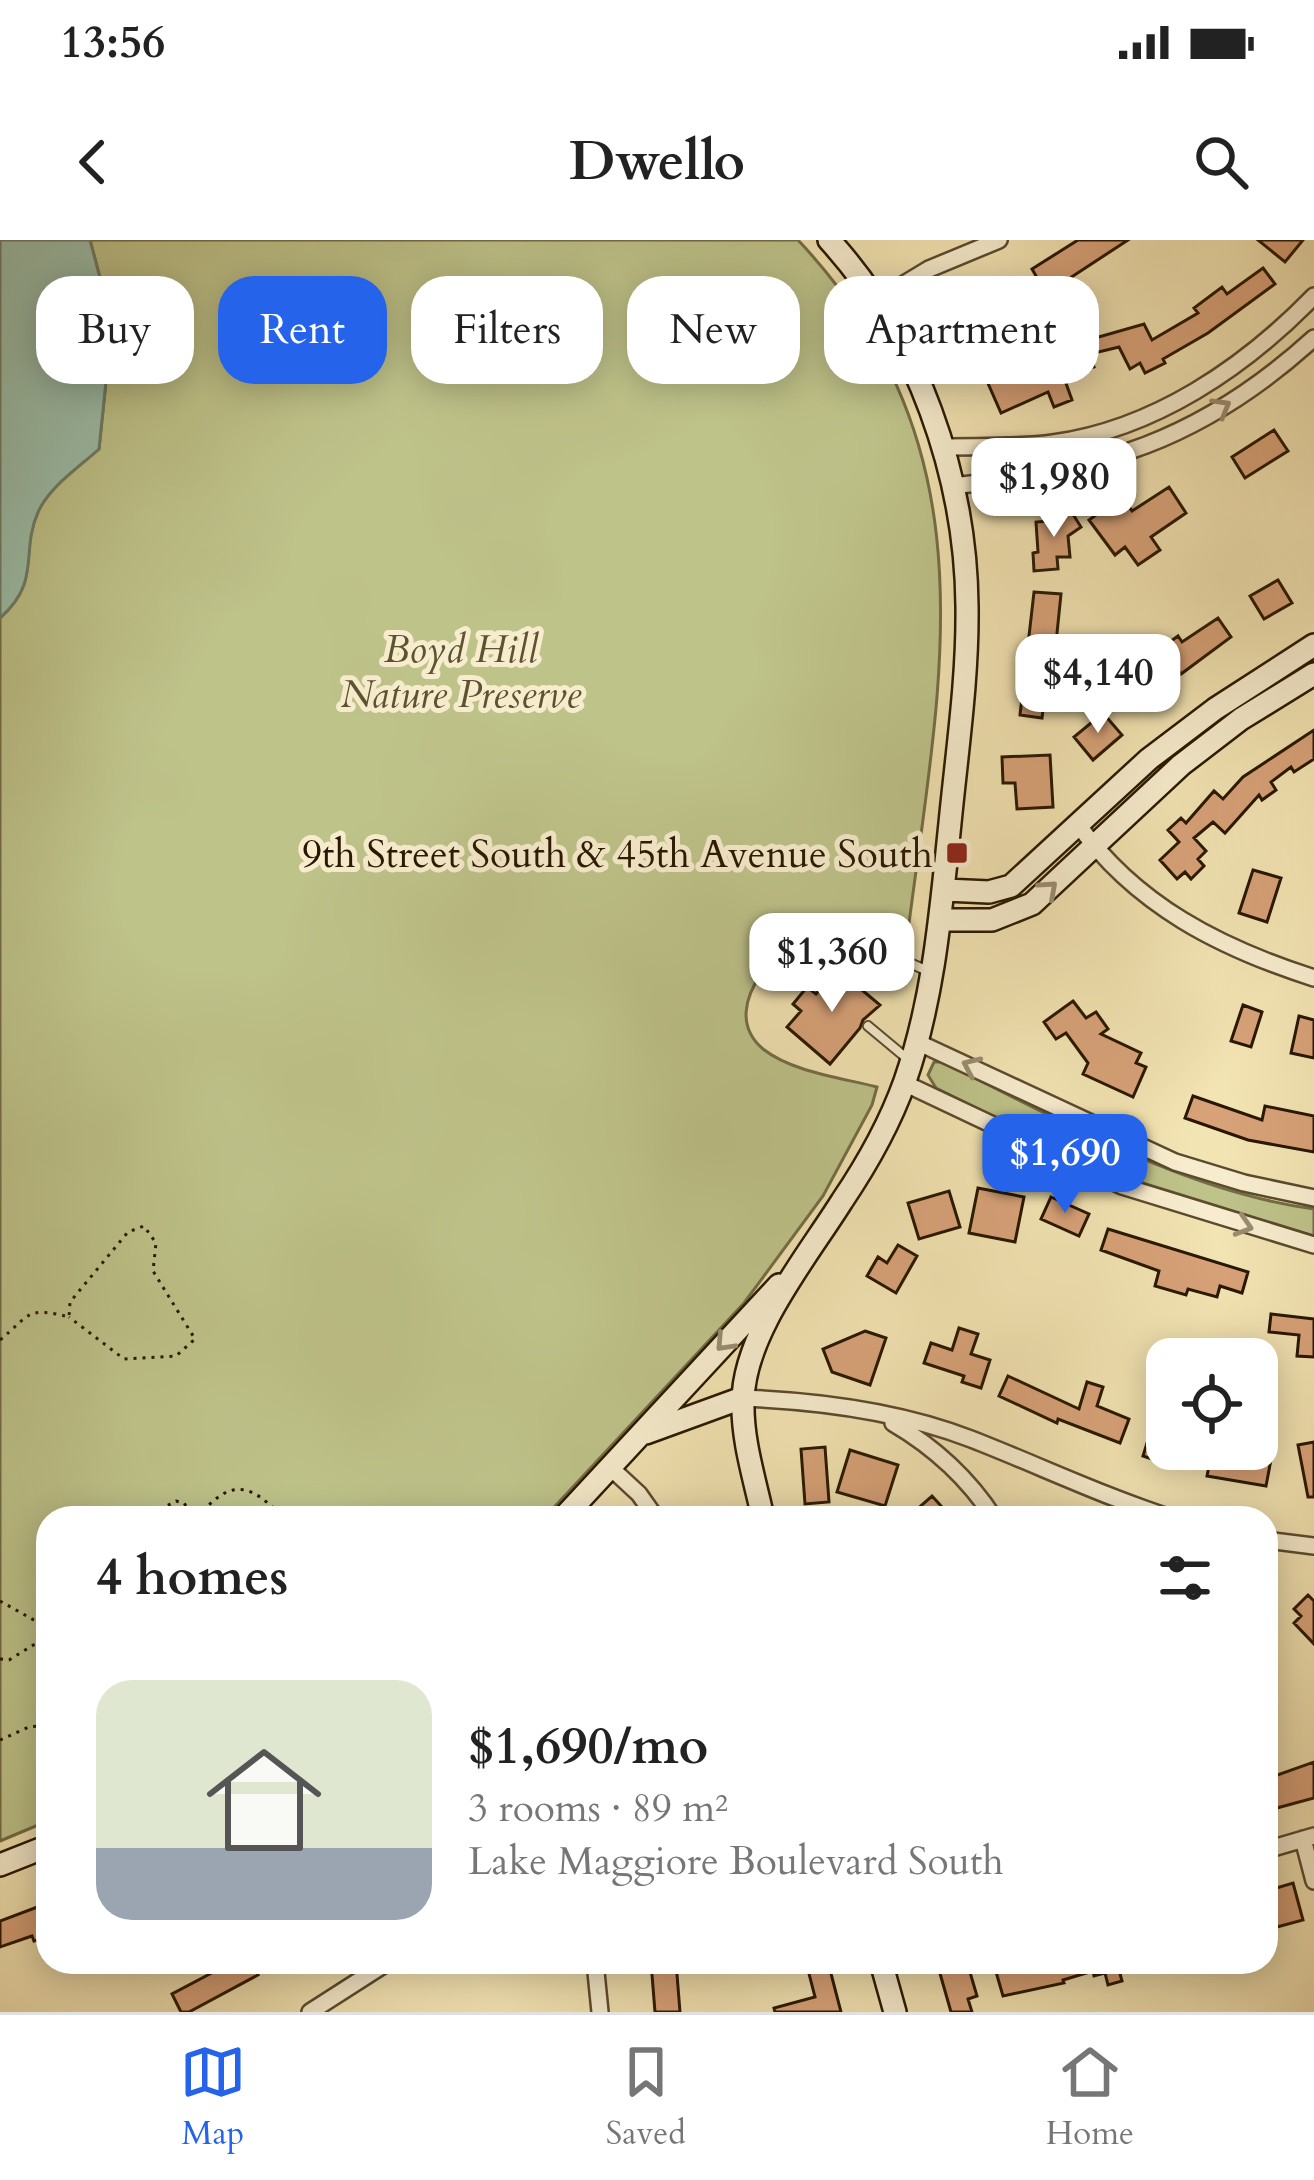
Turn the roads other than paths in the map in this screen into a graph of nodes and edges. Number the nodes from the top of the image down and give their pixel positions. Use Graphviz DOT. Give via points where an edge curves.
graph roads {
  1 [pos="829,240"];
  2 [pos="999,240"];
  3 [pos="856,276"];
  4 [pos="918,276"];
  5 [pos="1314,296"];
  6 [pos="1314,338"];
  7 [pos="918,384"];
  8 [pos="942,447"];
  9 [pos="952,486"];
  10 [pos="1314,645"];
  11 [pos="1314,674"];
  12 [pos="1077,823"];
  13 [pos="1092,844"];
  14 [pos="945,890"];
  15 [pos="941,920"];
  16 [pos="931,973"];
  17 [pos="1314,977"];
  18 [pos="815,981"];
  19 [pos="868,1027"];
  20 [pos="911,1062"];
  21 [pos="1314,1198"];
  22 [pos="1314,1244"];
  23 [pos="804,1258"];
  24 [pos="742,1398"];
  25 [pos="880,1415"];
  26 [pos="640,1436"];
  27 [pos="612,1469"];
  28 [pos="575,1506"];
  29 [pos="648,1506"];
  30 [pos="761,1506"];
  31 [pos="985,1506"];
  32 [pos="1137,1506"];
  33 [pos="1278,1542"];
  34 [pos="1314,1546"];
  35 [pos="1308,1838"];
  36 [pos="1278,1847"];
  37 [pos="36,1851"];
  38 [pos="0,1865"];
  39 [pos="1314,1881"];
  40 [pos="369,1974"];
  41 [pos="596,1974"];
  42 [pos="884,1974"];
  43 [pos="310,2012"];
  44 [pos="600,2012"];
  45 [pos="895,2012"];
  1 -- 3 [label="main road"];
  2 -- 4 [label="street"];
  5 -- 8 [label="street" via="1200,390 1108,431 1051,443"];
  9 -- 6 [label="street, one-way" via="1048,475 1133,451 1243,395"];
  7 -- 8 [label="main road"];
  8 -- 9 [label="main road"];
  9 -- 14 [label="main road" via="967,605"];
  10 -- 12 [label="main road" via="1215,709"];
  11 -- 13 [label="main road" via="1241,719"];
  12 -- 13 [label="street"];
  12 -- 14 [label="main road" via="1011,886"];
  15 -- 13 [label="main road, one-way" via="992,920 1032,904"];
  13 -- 17 [label="street" via="1155,903 1204,935"];
  14 -- 15 [label="main road"];
  15 -- 16 [label="main road"];
  16 -- 18 [label="lane" via="837,936 811,953 806,970"];
  16 -- 20 [label="main road"];
  19 -- 20 [label="lane"];
  21 -- 20 [label="street, one-way" via="1175,1162"];
  20 -- 22 [label="street, one-way" via="1122,1186"];
  20 -- 23 [label="main road" via="868,1160"];
  23 -- 24 [label="main road" via="766,1322"];
  23 -- 26 [label="main road, one-way"];
  24 -- 25 [label="street"];
  24 -- 26 [label="main road"];
  24 -- 30 [label="main road"];
  25 -- 31 [label="street" via="923,1440"];
  25 -- 32 [label="street" via="971,1439"];
  26 -- 27 [label="main road"];
  27 -- 28 [label="main road"];
  27 -- 29 [label="street"];
  33 -- 34 [label="street"];
  35 -- 36 [label="street"];
  35 -- 39 [label="street"];
  37 -- 38 [label="main road"];
  40 -- 43 [label="street"];
  41 -- 44 [label="street"];
  42 -- 45 [label="main road"];
}
